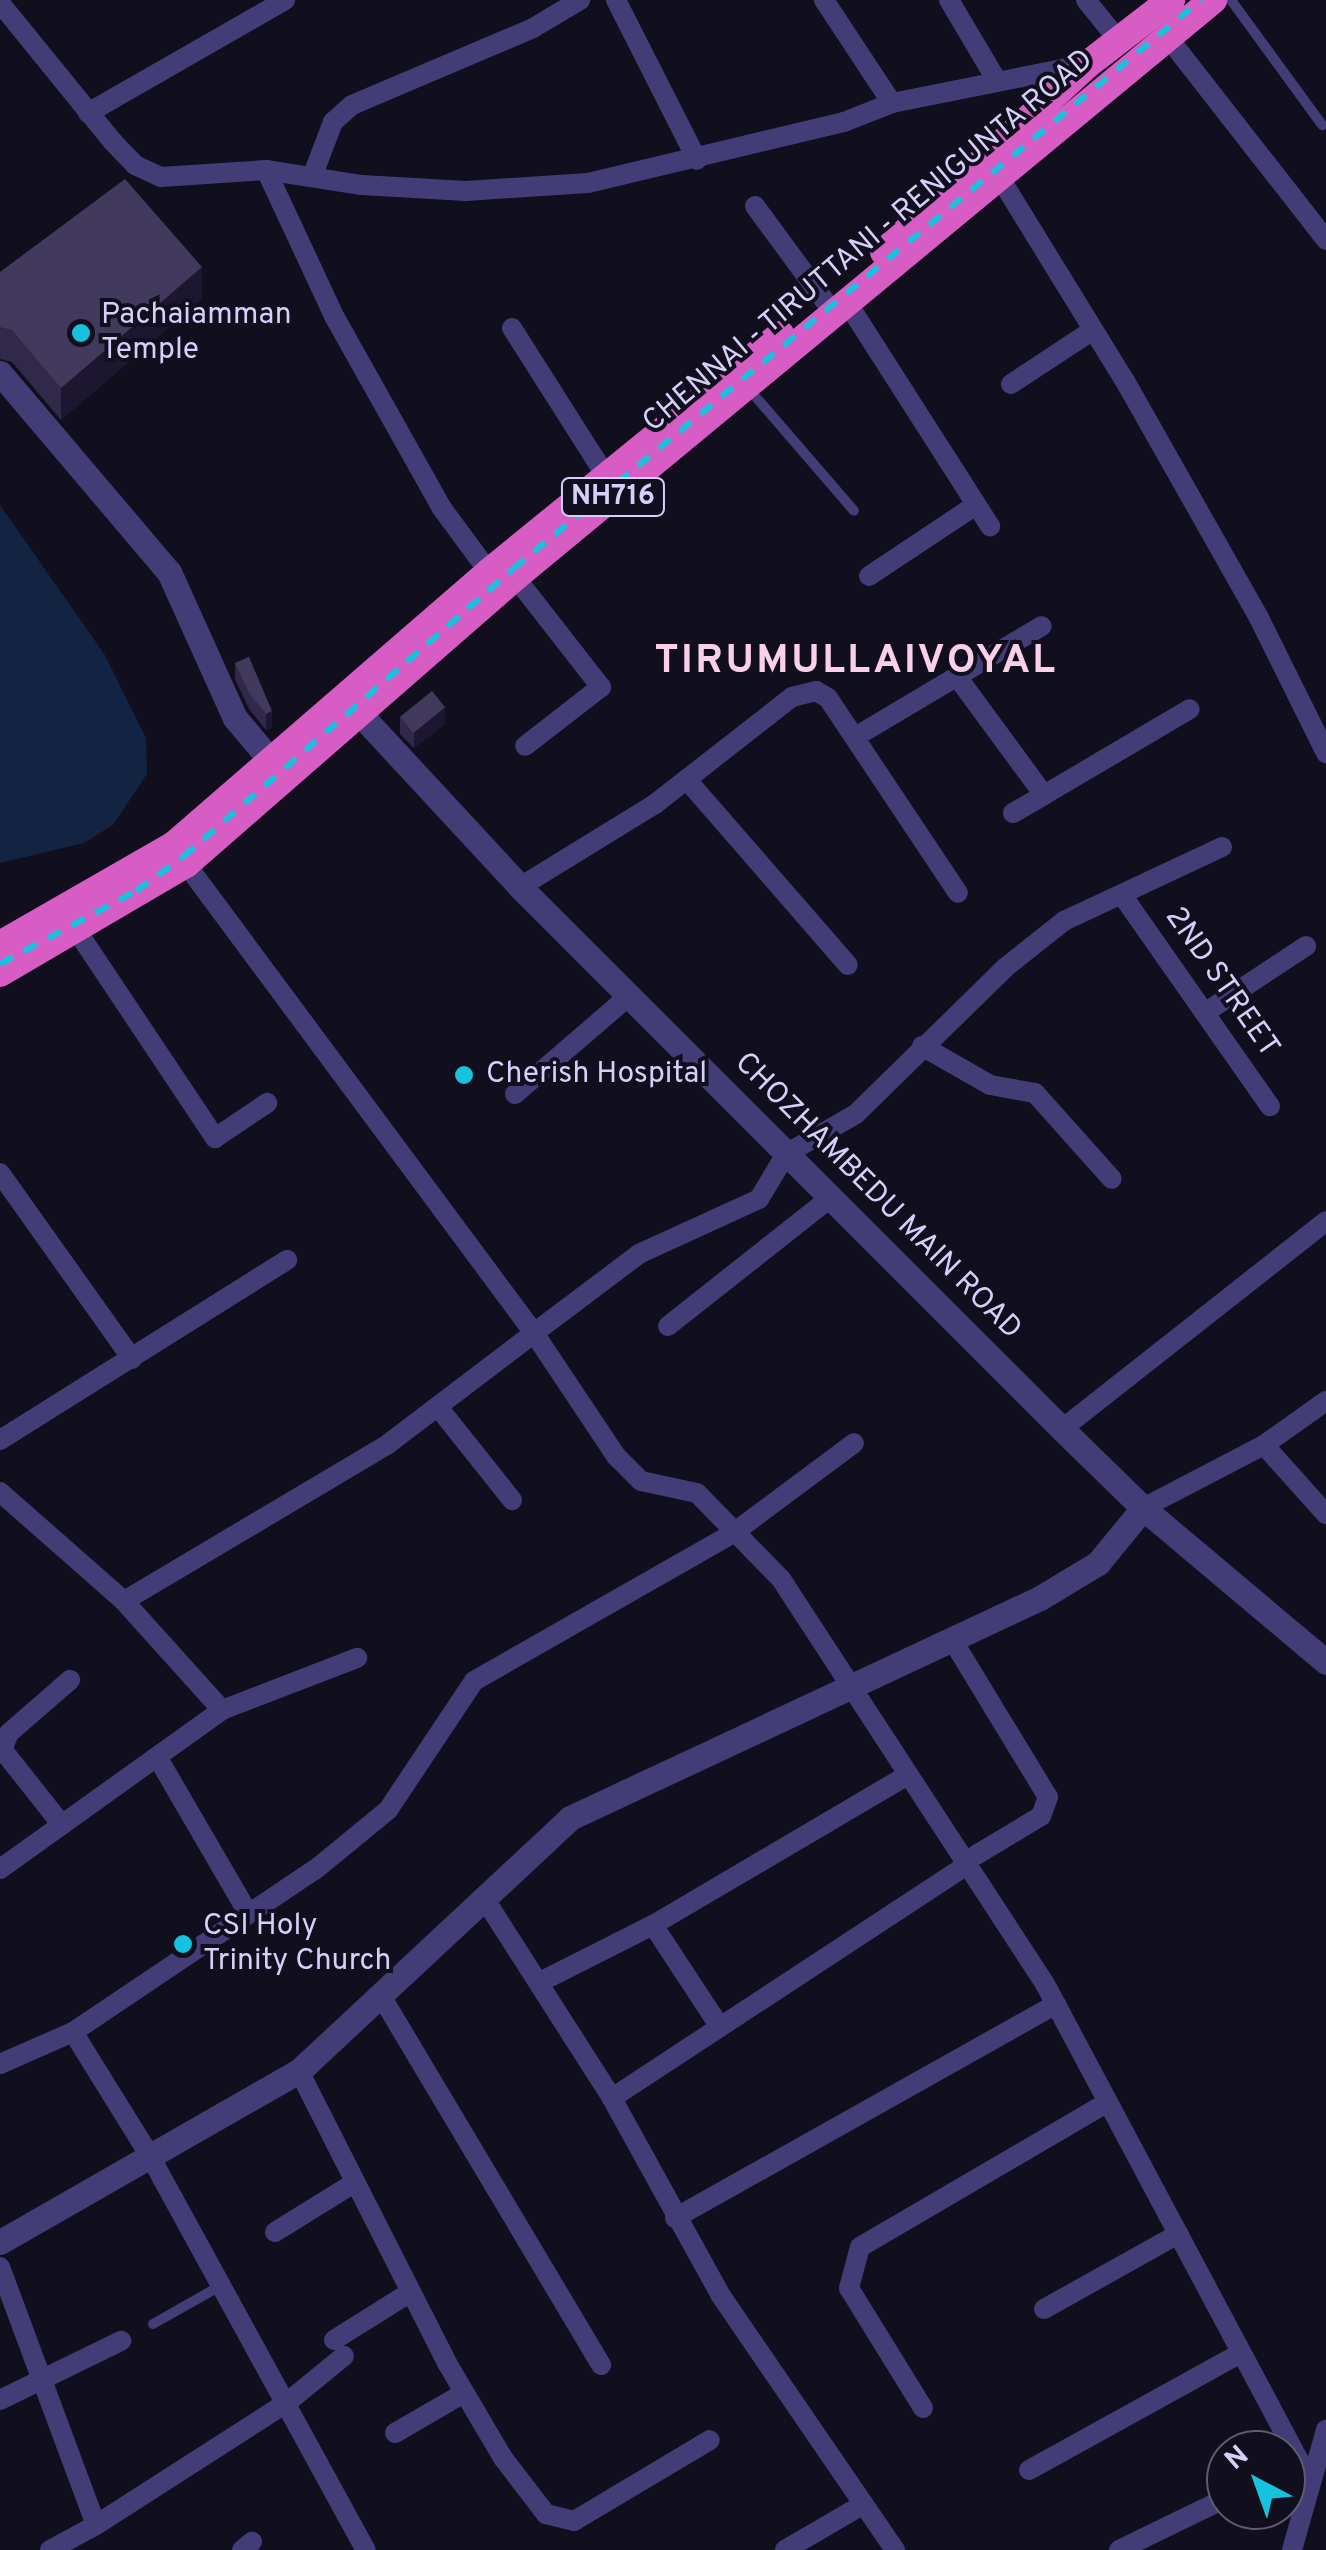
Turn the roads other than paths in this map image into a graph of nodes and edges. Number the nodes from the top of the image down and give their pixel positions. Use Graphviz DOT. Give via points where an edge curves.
graph roads {
  1 [pos="285,0"];
  2 [pos="580,0"];
  3 [pos="616,0"];
  4 [pos="824,0"];
  5 [pos="949,0"];
  6 [pos="1086,0"];
  7 [pos="1172,0"];
  8 [pos="1231,0"];
  9 [pos="3,2"];
  10 [pos="1205,2"];
  11 [pos="1166,35"];
  12 [pos="1118,40"];
  13 [pos="1088,64"];
  14 [pos="997,82"];
  15 [pos="892,104"];
  16 [pos="88,113"];
  17 [pos="1322,125"];
  18 [pos="696,160"];
  19 [pos="266,170"];
  20 [pos="312,177"];
  21 [pos="162,178"];
  22 [pos="1000,178"];
  23 [pos="128,196"];
  24 [pos="756,206"];
  25 [pos="1326,240"];
  26 [pos="836,302"];
  27 [pos="512,328"];
  28 [pos="1093,330"];
  29 [pos="0,373"];
  30 [pos="1011,384"];
  31 [pos="748,387"];
  32 [pos="606,476"];
  33 [pos="976,505"];
  34 [pos="854,511"];
  35 [pos="990,526"];
  36 [pos="539,544"];
  37 [pos="502,574"];
  38 [pos="869,576"];
  39 [pos="1042,626"];
  40 [pos="958,678"];
  41 [pos="1190,709"];
  42 [pos="360,714"];
  43 [pos="854,737"];
  44 [pos="525,746"];
  45 [pos="1326,753"];
  46 [pos="278,770"];
  47 [pos="688,780"];
  48 [pos="1044,795"];
  49 [pos="1013,814"];
  50 [pos="1222,847"];
  51 [pos="186,864"];
  52 [pos="520,886"];
  53 [pos="958,894"];
  54 [pos="1122,894"];
  55 [pos="76,932"];
  56 [pos="0,945"];
  57 [pos="1306,946"];
  58 [pos="848,965"];
  59 [pos="0,973"];
  60 [pos="629,996"];
  61 [pos="1206,1012"];
  62 [pos="922,1046"];
  63 [pos="515,1094"];
  64 [pos="268,1103"];
  65 [pos="1270,1106"];
  66 [pos="786,1154"];
  67 [pos="0,1173"];
  68 [pos="1112,1179"];
  69 [pos="830,1198"];
  70 [pos="1326,1220"];
  71 [pos="287,1260"];
  72 [pos="668,1326"];
  73 [pos="534,1333"];
  74 [pos="132,1359"];
  75 [pos="1326,1400"];
  76 [pos="438,1407"];
  77 [pos="1062,1429"];
  78 [pos="0,1440"];
  79 [pos="854,1442"];
  80 [pos="1264,1445"];
  81 [pos="0,1492"];
  82 [pos="512,1500"];
  83 [pos="1143,1508"];
  84 [pos="1326,1514"];
  85 [pos="732,1534"];
  86 [pos="124,1601"];
  87 [pos="953,1642"];
  88 [pos="357,1658"];
  89 [pos="1326,1662"];
  90 [pos="70,1680"];
  91 [pos="852,1688"];
  92 [pos="222,1710"];
  93 [pos="159,1760"];
  94 [pos="906,1776"];
  95 [pos="62,1824"];
  96 [pos="970,1861"];
  97 [pos="0,1870"];
  98 [pos="484,1898"];
  99 [pos="248,1911"];
  100 [pos="653,1925"];
  101 [pos="540,1982"];
  102 [pos="380,1994"];
  103 [pos="1056,2004"];
  104 [pos="720,2027"];
  105 [pos="72,2032"];
  106 [pos="0,2064"];
  107 [pos="300,2071"];
  108 [pos="612,2098"];
  109 [pos="1108,2102"];
  110 [pos="150,2156"];
  111 [pos="354,2183"];
  112 [pos="675,2218"];
  113 [pos="274,2232"];
  114 [pos="1178,2234"];
  115 [pos="0,2242"];
  116 [pos="0,2266"];
  117 [pos="223,2285"];
  118 [pos="409,2293"];
  119 [pos="1044,2309"];
  120 [pos="153,2324"];
  121 [pos="121,2342"];
  122 [pos="1241,2353"];
  123 [pos="602,2365"];
  124 [pos="43,2381"];
  125 [pos="464,2393"];
  126 [pos="0,2400"];
  127 [pos="288,2401"];
  128 [pos="923,2408"];
  129 [pos="1276,2430"];
  130 [pos="1326,2430"];
  131 [pos="395,2432"];
  132 [pos="710,2440"];
  133 [pos="1029,2470"];
  134 [pos="1306,2479"];
  135 [pos="1311,2484"];
  136 [pos="864,2504"];
  137 [pos="1206,2508"];
  138 [pos="96,2525"];
  139 [pos="50,2550"];
  140 [pos="366,2550"];
  141 [pos="785,2550"];
  142 [pos="894,2550"];
  143 [pos="1119,2550"];
  144 [pos="1292,2550"];
  1 -- 16 [label="street"];
  2 -- 20 [label="street" via="533,28 352,105 333,122"];
  3 -- 18 [label="street"];
  4 -- 15 [label="street"];
  5 -- 14 [label="street"];
  6 -- 12 [label="street"];
  7 -- 12 [label="highway, CHENNAI - TIRUTTANI - RENIGUNTA ROAD / NH716"];
  8 -- 17 [label="lane"];
  9 -- 16 [label="street"];
  10 -- 11 [label="highway, CHENNAI - TIRUTTANI - RENIGUNTA ROAD / NH716"];
  11 -- 22 [label="highway, CHENNAI - TIRUTTANI - RENIGUNTA ROAD / NH716"];
  11 -- 25 [label="street"];
  12 -- 13 [label="highway, CHENNAI - TIRUTTANI - RENIGUNTA ROAD / NH716"];
  13 -- 14 [label="street"];
  13 -- 26 [label="highway, CHENNAI - TIRUTTANI - RENIGUNTA ROAD / NH716"];
  14 -- 15 [label="street"];
  15 -- 18 [label="street"];
  16 -- 21 [label="street" via="135,165"];
  18 -- 20 [label="street" via="588,183 466,191"];
  19 -- 20 [label="street"];
  19 -- 21 [label="street"];
  19 -- 37 [label="street" via="334,316 441,507"];
  21 -- 23 [label="street"];
  22 -- 26 [label="highway, CHENNAI - TIRUTTANI - RENIGUNTA ROAD / NH716"];
  22 -- 28 [label="street"];
  24 -- 26 [label="street"];
  26 -- 31 [label="highway, CHENNAI - TIRUTTANI - RENIGUNTA ROAD / NH716"];
  26 -- 32 [label="highway, CHENNAI - TIRUTTANI - RENIGUNTA ROAD / NH716"];
  26 -- 33 [label="street"];
  27 -- 32 [label="street"];
  28 -- 30 [label="street"];
  28 -- 45 [label="street" via="1259,618"];
  29 -- 46 [label="street" via="169,572 235,718"];
  31 -- 34 [label="lane"];
  31 -- 36 [label="highway, CHENNAI - TIRUTTANI - RENIGUNTA ROAD / NH716"];
  32 -- 36 [label="highway, CHENNAI - TIRUTTANI - RENIGUNTA ROAD / NH716"];
  33 -- 35 [label="street"];
  33 -- 38 [label="street"];
  36 -- 37 [label="highway, CHENNAI - TIRUTTANI - RENIGUNTA ROAD / NH716"];
  37 -- 42 [label="highway, CHENNAI - TIRUTTANI - RENIGUNTA ROAD / NH716"];
  37 -- 44 [label="street" via="601,686"];
  37 -- 46 [label="highway, CHENNAI - TIRUTTANI - RENIGUNTA ROAD / NH716"];
  39 -- 40 [label="street"];
  40 -- 43 [label="street"];
  40 -- 48 [label="street"];
  41 -- 48 [label="street"];
  42 -- 46 [label="highway, CHENNAI - TIRUTTANI - RENIGUNTA ROAD / NH716"];
  42 -- 52 [label="street, CHOZHAMBEDU MAIN ROAD"];
  43 -- 47 [label="street" via="828,698 802,691"];
  43 -- 53 [label="street"];
  46 -- 51 [label="highway, CHENNAI - TIRUTTANI - RENIGUNTA ROAD / NH716"];
  46 -- 56 [label="highway, CHENNAI - TIRUTTANI - RENIGUNTA ROAD / NH716" via="174,845"];
  47 -- 52 [label="street"];
  47 -- 58 [label="street"];
  48 -- 49 [label="street"];
  50 -- 54 [label="street"];
  51 -- 55 [label="highway, CHENNAI - TIRUTTANI - RENIGUNTA ROAD / NH716"];
  51 -- 73 [label="street"];
  52 -- 60 [label="street, CHOZHAMBEDU MAIN ROAD"];
  54 -- 61 [label="street, 2ND STREET"];
  54 -- 62 [label="street" via="1064,921"];
  55 -- 59 [label="highway, CHENNAI - TIRUTTANI - RENIGUNTA ROAD / NH716"];
  55 -- 64 [label="street" via="215,1138"];
  57 -- 61 [label="street"];
  60 -- 63 [label="street"];
  60 -- 66 [label="street, CHOZHAMBEDU MAIN ROAD"];
  61 -- 65 [label="street, 2ND STREET"];
  62 -- 66 [label="street" via="856,1114"];
  62 -- 68 [label="street" via="990,1086 1035,1094"];
  66 -- 69 [label="street, CHOZHAMBEDU MAIN ROAD"];
  66 -- 73 [label="street" via="759,1199 640,1254"];
  67 -- 74 [label="street"];
  69 -- 72 [label="street"];
  69 -- 77 [label="street, CHOZHAMBEDU MAIN ROAD"];
  70 -- 77 [label="street"];
  71 -- 74 [label="street"];
  73 -- 76 [label="street"];
  73 -- 85 [label="street" via="616,1456 641,1481 696,1493"];
  74 -- 78 [label="street"];
  75 -- 80 [label="street"];
  76 -- 82 [label="street"];
  76 -- 86 [label="street" via="258,1526"];
  77 -- 83 [label="street, CHOZHAMBEDU MAIN ROAD"];
  79 -- 85 [label="street"];
  80 -- 83 [label="street"];
  80 -- 84 [label="street"];
  81 -- 86 [label="street"];
  83 -- 87 [label="street" via="1098,1563"];
  83 -- 89 [label="street, CHOZHAMBEDU MAIN ROAD"];
  85 -- 91 [label="street" via="781,1579"];
  85 -- 99 [label="street" via="474,1681 388,1810 316,1869"];
  86 -- 92 [label="street"];
  87 -- 91 [label="street"];
  87 -- 96 [label="street" via="1048,1797 1040,1816"];
  88 -- 92 [label="street"];
  90 -- 95 [label="street" via="9,1734 2,1750"];
  91 -- 94 [label="street"];
  91 -- 98 [label="street" via="593,1804"];
  92 -- 93 [label="street"];
  93 -- 95 [label="street"];
  93 -- 99 [label="street"];
  94 -- 96 [label="street"];
  94 -- 100 [label="street"];
  95 -- 97 [label="street"];
  96 -- 103 [label="street"];
  96 -- 104 [label="street"];
  98 -- 101 [label="street"];
  98 -- 102 [label="street"];
  99 -- 105 [label="street"];
  100 -- 101 [label="street"];
  100 -- 104 [label="street"];
  101 -- 108 [label="street"];
  102 -- 107 [label="street"];
  102 -- 123 [label="street"];
  103 -- 109 [label="street"];
  103 -- 112 [label="street"];
  104 -- 108 [label="street"];
  105 -- 106 [label="street"];
  105 -- 110 [label="street"];
  107 -- 110 [label="street"];
  107 -- 111 [label="street"];
  108 -- 112 [label="street"];
  109 -- 114 [label="street"];
  109 -- 128 [label="street" via="860,2247 849,2288"];
  110 -- 115 [label="street"];
  110 -- 117 [label="street"];
  111 -- 113 [label="street"];
  111 -- 118 [label="street"];
  112 -- 136 [label="street"];
  114 -- 119 [label="street"];
  114 -- 122 [label="street"];
  116 -- 124 [label="street"];
  117 -- 120 [label="lane"];
  117 -- 127 [label="street"];
  118 -- 125 [label="street"];
  118 -- 127 [label="street" via="339,2348"];
  121 -- 124 [label="street"];
  122 -- 129 [label="street"];
  122 -- 133 [label="street"];
  124 -- 126 [label="street"];
  124 -- 138 [label="street"];
  125 -- 131 [label="street"];
  125 -- 132 [label="street" via="502,2458 546,2514 563,2523"];
  127 -- 138 [label="street"];
  127 -- 140 [label="street"];
  130 -- 135 [label="street"];
  134 -- 135 [label="street"];
  135 -- 144 [label="street"];
  136 -- 141 [label="street"];
  136 -- 142 [label="street"];
  137 -- 143 [label="street"];
  138 -- 139 [label="street"];
}
